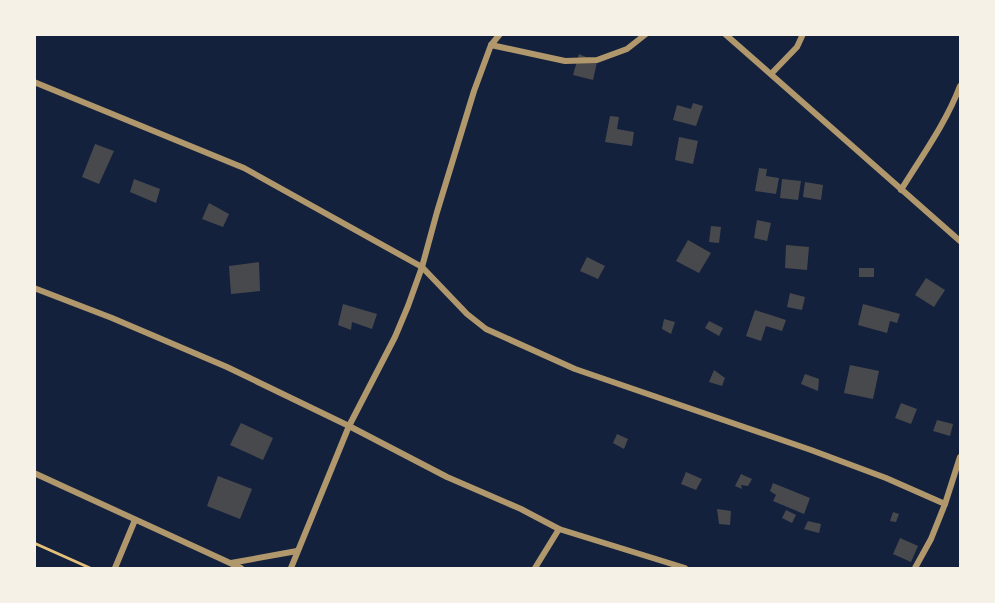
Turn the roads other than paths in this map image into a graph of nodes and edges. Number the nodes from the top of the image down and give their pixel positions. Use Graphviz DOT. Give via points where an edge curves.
graph roads {
  1 [pos="500,34"];
  2 [pos="645,34"];
  3 [pos="724,34"];
  4 [pos="803,34"];
  5 [pos="491,45"];
  6 [pos="771,74"];
  7 [pos="34,82"];
  8 [pos="960,86"];
  9 [pos="902,190"];
  10 [pos="960,241"];
  11 [pos="422,267"];
  12 [pos="34,288"];
  13 [pos="349,426"];
  14 [pos="960,457"];
  15 [pos="34,473"];
  16 [pos="945,504"];
  17 [pos="135,520"];
  18 [pos="559,530"];
  19 [pos="297,551"];
  20 [pos="231,563"];
  21 [pos="115,568"];
  22 [pos="241,568"];
  23 [pos="291,568"];
  24 [pos="535,568"];
  25 [pos="685,568"];
  26 [pos="915,568"];
  1 -- 5 [label="street"];
  2 -- 5 [label="street" via="627,49 597,60 565,61"];
  3 -- 6 [label="street"];
  4 -- 6 [label="street" via="797,47"];
  5 -- 11 [label="street"];
  6 -- 9 [label="street"];
  7 -- 11 [label="street" via="244,168"];
  8 -- 9 [label="street"];
  9 -- 10 [label="street"];
  11 -- 13 [label="street" via="395,337"];
  11 -- 16 [label="street" via="486,329 575,369 811,450"];
  12 -- 13 [label="street" via="227,367"];
  13 -- 18 [label="street"];
  13 -- 19 [label="street"];
  14 -- 16 [label="street"];
  15 -- 17 [label="street"];
  16 -- 26 [label="street"];
  17 -- 20 [label="street"];
  17 -- 21 [label="street"];
  18 -- 24 [label="street"];
  18 -- 25 [label="street"];
  19 -- 20 [label="street"];
  19 -- 23 [label="street"];
  20 -- 22 [label="street"];
}
